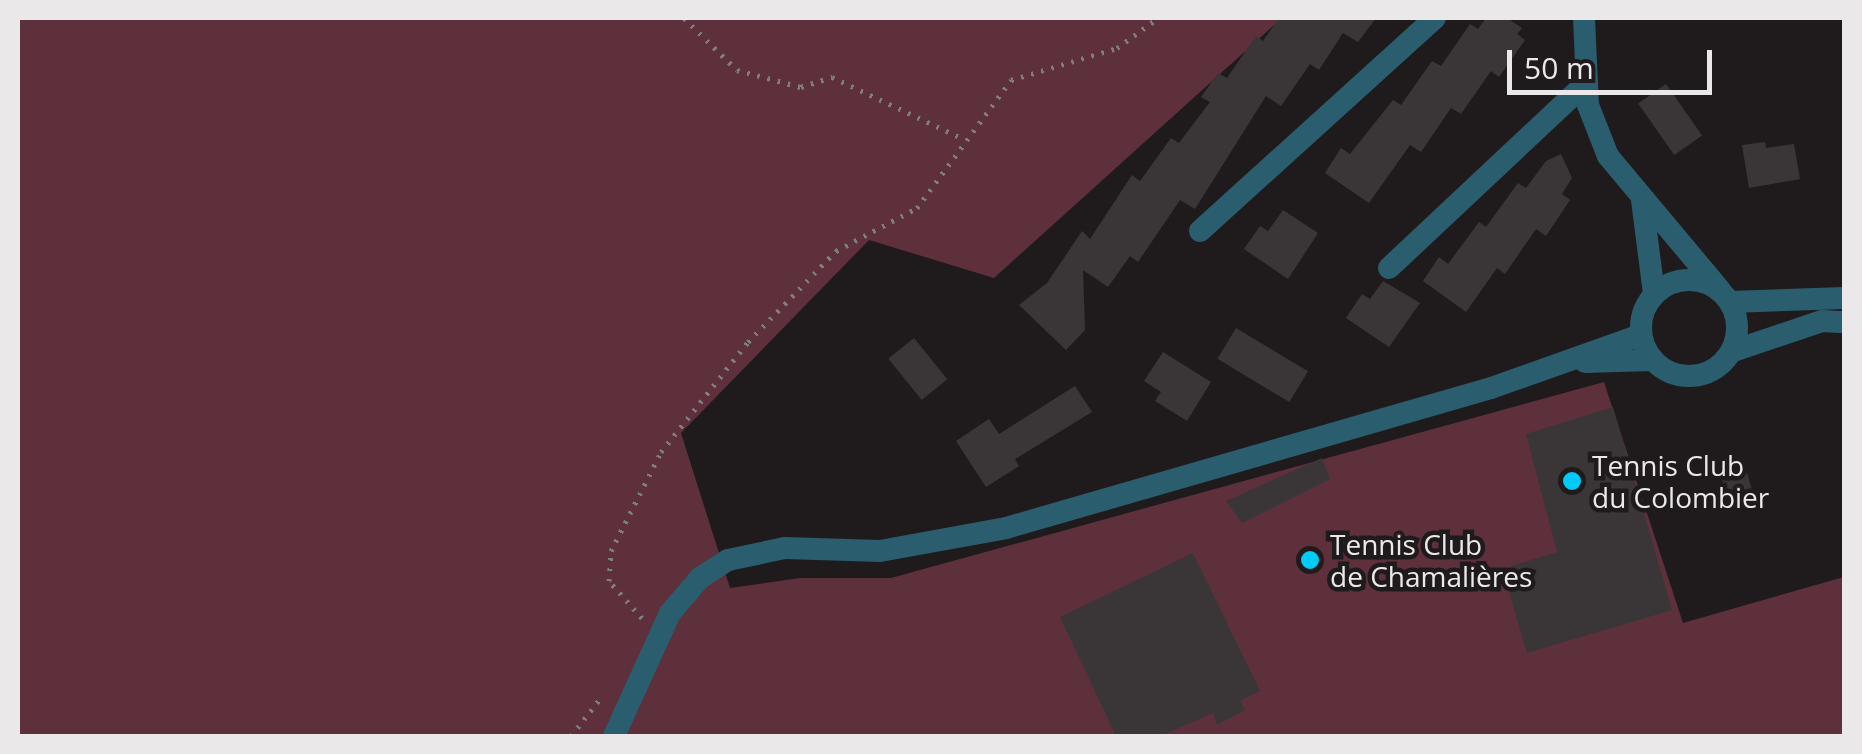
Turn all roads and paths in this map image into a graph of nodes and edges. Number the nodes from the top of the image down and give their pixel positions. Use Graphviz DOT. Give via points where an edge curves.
graph roads {
  1 [pos="684,18"];
  2 [pos="1158,18"];
  3 [pos="1434,18"];
  4 [pos="1584,18"];
  5 [pos="1586,83"];
  6 [pos="964,139"];
  7 [pos="1642,200"];
  8 [pos="1200,231"];
  9 [pos="1389,268"];
  10 [pos="1654,294"];
  11 [pos="1725,296"];
  12 [pos="1844,298"];
  13 [pos="1844,322"];
  14 [pos="1641,334"];
  15 [pos="1732,350"];
  16 [pos="1652,360"];
  17 [pos="1567,362"];
  18 [pos="658,636"];
  19 [pos="614,736"];
  1 -- 6 [label="path" via="737,70 801,87 832,78"];
  2 -- 6 [label="path" via="1117,48 1017,76"];
  3 -- 8 [label="street"];
  4 -- 5 [label="street"];
  5 -- 7 [label="street" via="1608,156"];
  5 -- 9 [label="street"];
  6 -- 18 [label="path" via="917,208 836,251 778,306 661,452 607,571 622,600"];
  7 -- 10 [label="street"];
  7 -- 11 [label="street" via="1681,236"];
  10 -- 11 [label="street" via="1686,280"];
  10 -- 14 [label="street"];
  11 -- 12 [label="street"];
  11 -- 15 [label="street" via="1738,332"];
  13 -- 15 [label="street" via="1822,321"];
  14 -- 16 [label="street"];
  14 -- 17 [label="street"];
  15 -- 16 [label="street" via="1702,375 1682,376"];
  16 -- 17 [label="street"];
  17 -- 18 [label="street" via="1006,528 880,551 752,552 700,578"];
  18 -- 19 [label="street"];
}
